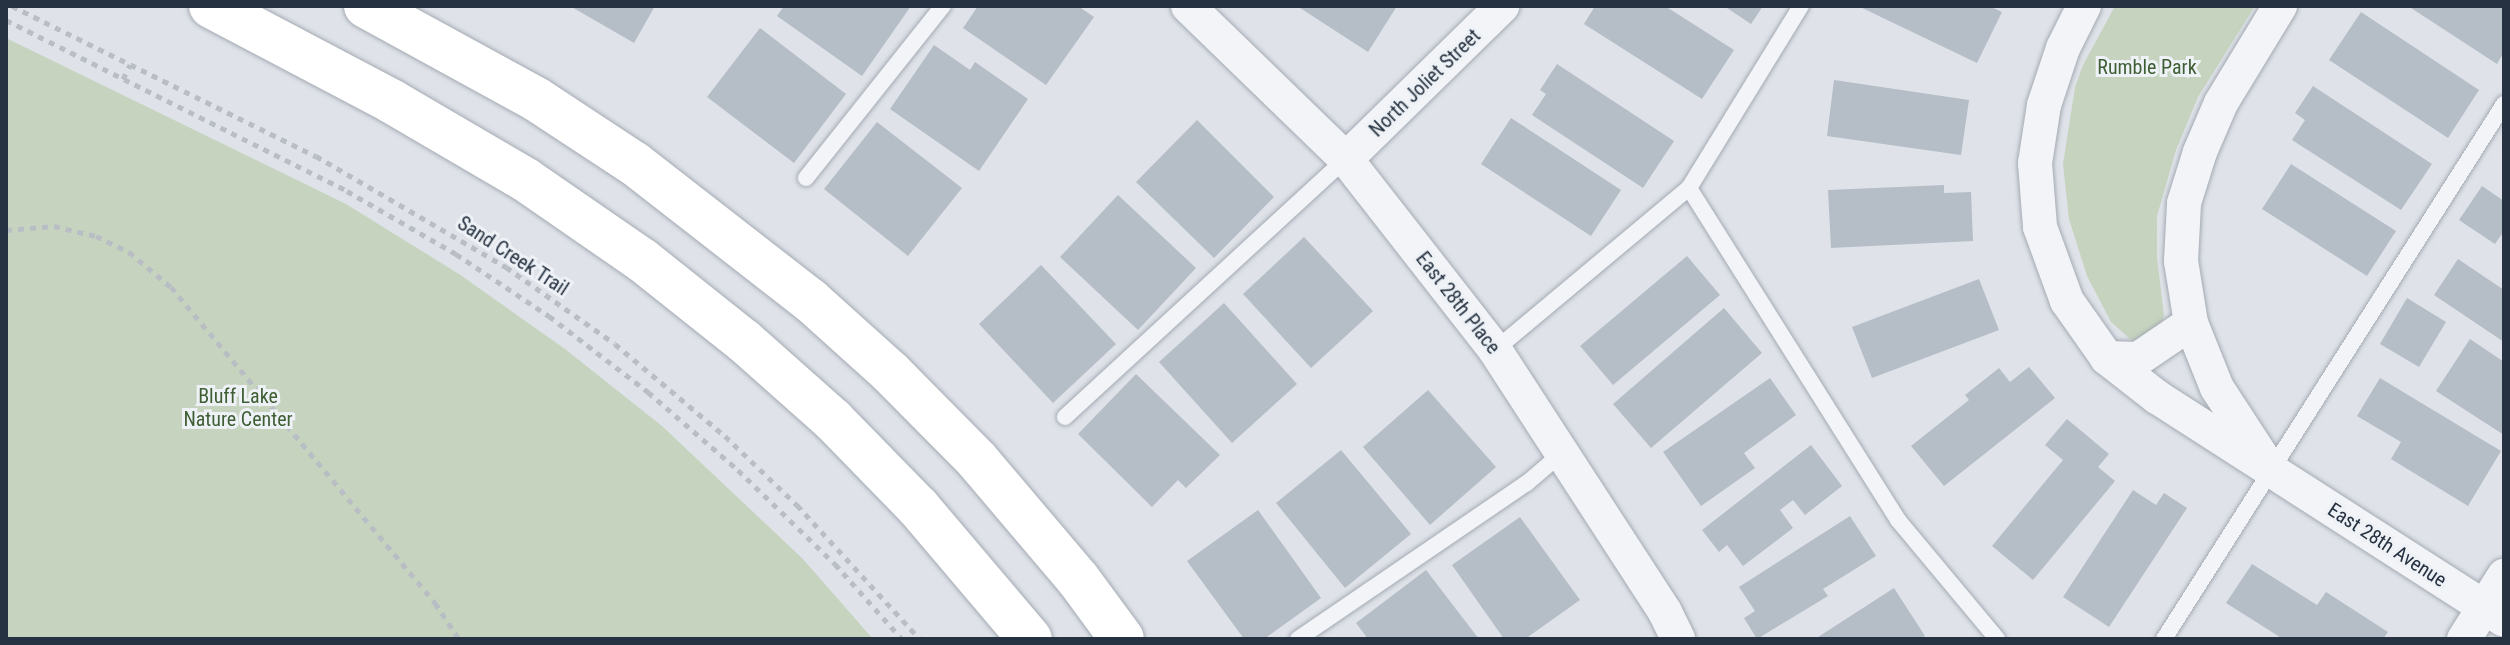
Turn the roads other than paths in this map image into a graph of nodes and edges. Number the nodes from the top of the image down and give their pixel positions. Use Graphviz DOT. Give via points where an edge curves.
graph roads {
  1 [pos="366,6"];
  2 [pos="943,6"];
  3 [pos="1188,6"];
  4 [pos="1502,6"];
  5 [pos="1801,6"];
  6 [pos="2084,6"];
  7 [pos="2280,6"];
  8 [pos="218,8"];
  9 [pos="2504,104"];
  10 [pos="1346,159"];
  11 [pos="806,178"];
  12 [pos="1689,188"];
  13 [pos="2191,323"];
  14 [pos="1495,350"];
  15 [pos="2107,358"];
  16 [pos="1065,417"];
  17 [pos="1563,452"];
  18 [pos="2271,470"];
  19 [pos="2504,576"];
  20 [pos="2494,614"];
  21 [pos="1030,639"];
  22 [pos="1122,639"];
  23 [pos="1298,639"];
  24 [pos="1678,639"];
  25 [pos="1997,639"];
  26 [pos="2164,639"];
  27 [pos="2464,639"];
  1 -- 22 [label="main road" via="536,99 635,164 810,300 977,460"];
  2 -- 11 [label="lane"];
  3 -- 10 [label="street, East 28th Place"];
  4 -- 10 [label="street, North Joliet Street"];
  5 -- 12 [label="lane"];
  6 -- 15 [label="street, East 28th Avenue" via="2044,105 2035,163 2040,227 2067,301"];
  7 -- 13 [label="street, East 28th Avenue" via="2221,103 2184,203 2181,261"];
  8 -- 21 [label="main road" via="512,172 642,260 833,420 918,507"];
  9 -- 18 [label="lane"];
  10 -- 14 [label="street, East 28th Place"];
  10 -- 16 [label="lane"];
  12 -- 14 [label="lane"];
  12 -- 25 [label="lane" via="1898,520"];
  13 -- 15 [label="street" via="2138,359"];
  13 -- 18 [label="street, East 28th Avenue" via="2217,388"];
  14 -- 17 [label="street, East 28th Place"];
  15 -- 18 [label="street, East 28th Avenue" via="2157,397"];
  17 -- 23 [label="lane" via="1527,483"];
  17 -- 24 [label="street, East 28th Place"];
  18 -- 20 [label="street, East 28th Avenue"];
  18 -- 26 [label="lane"];
  19 -- 20 [label="street"];
  20 -- 27 [label="street"];
}
